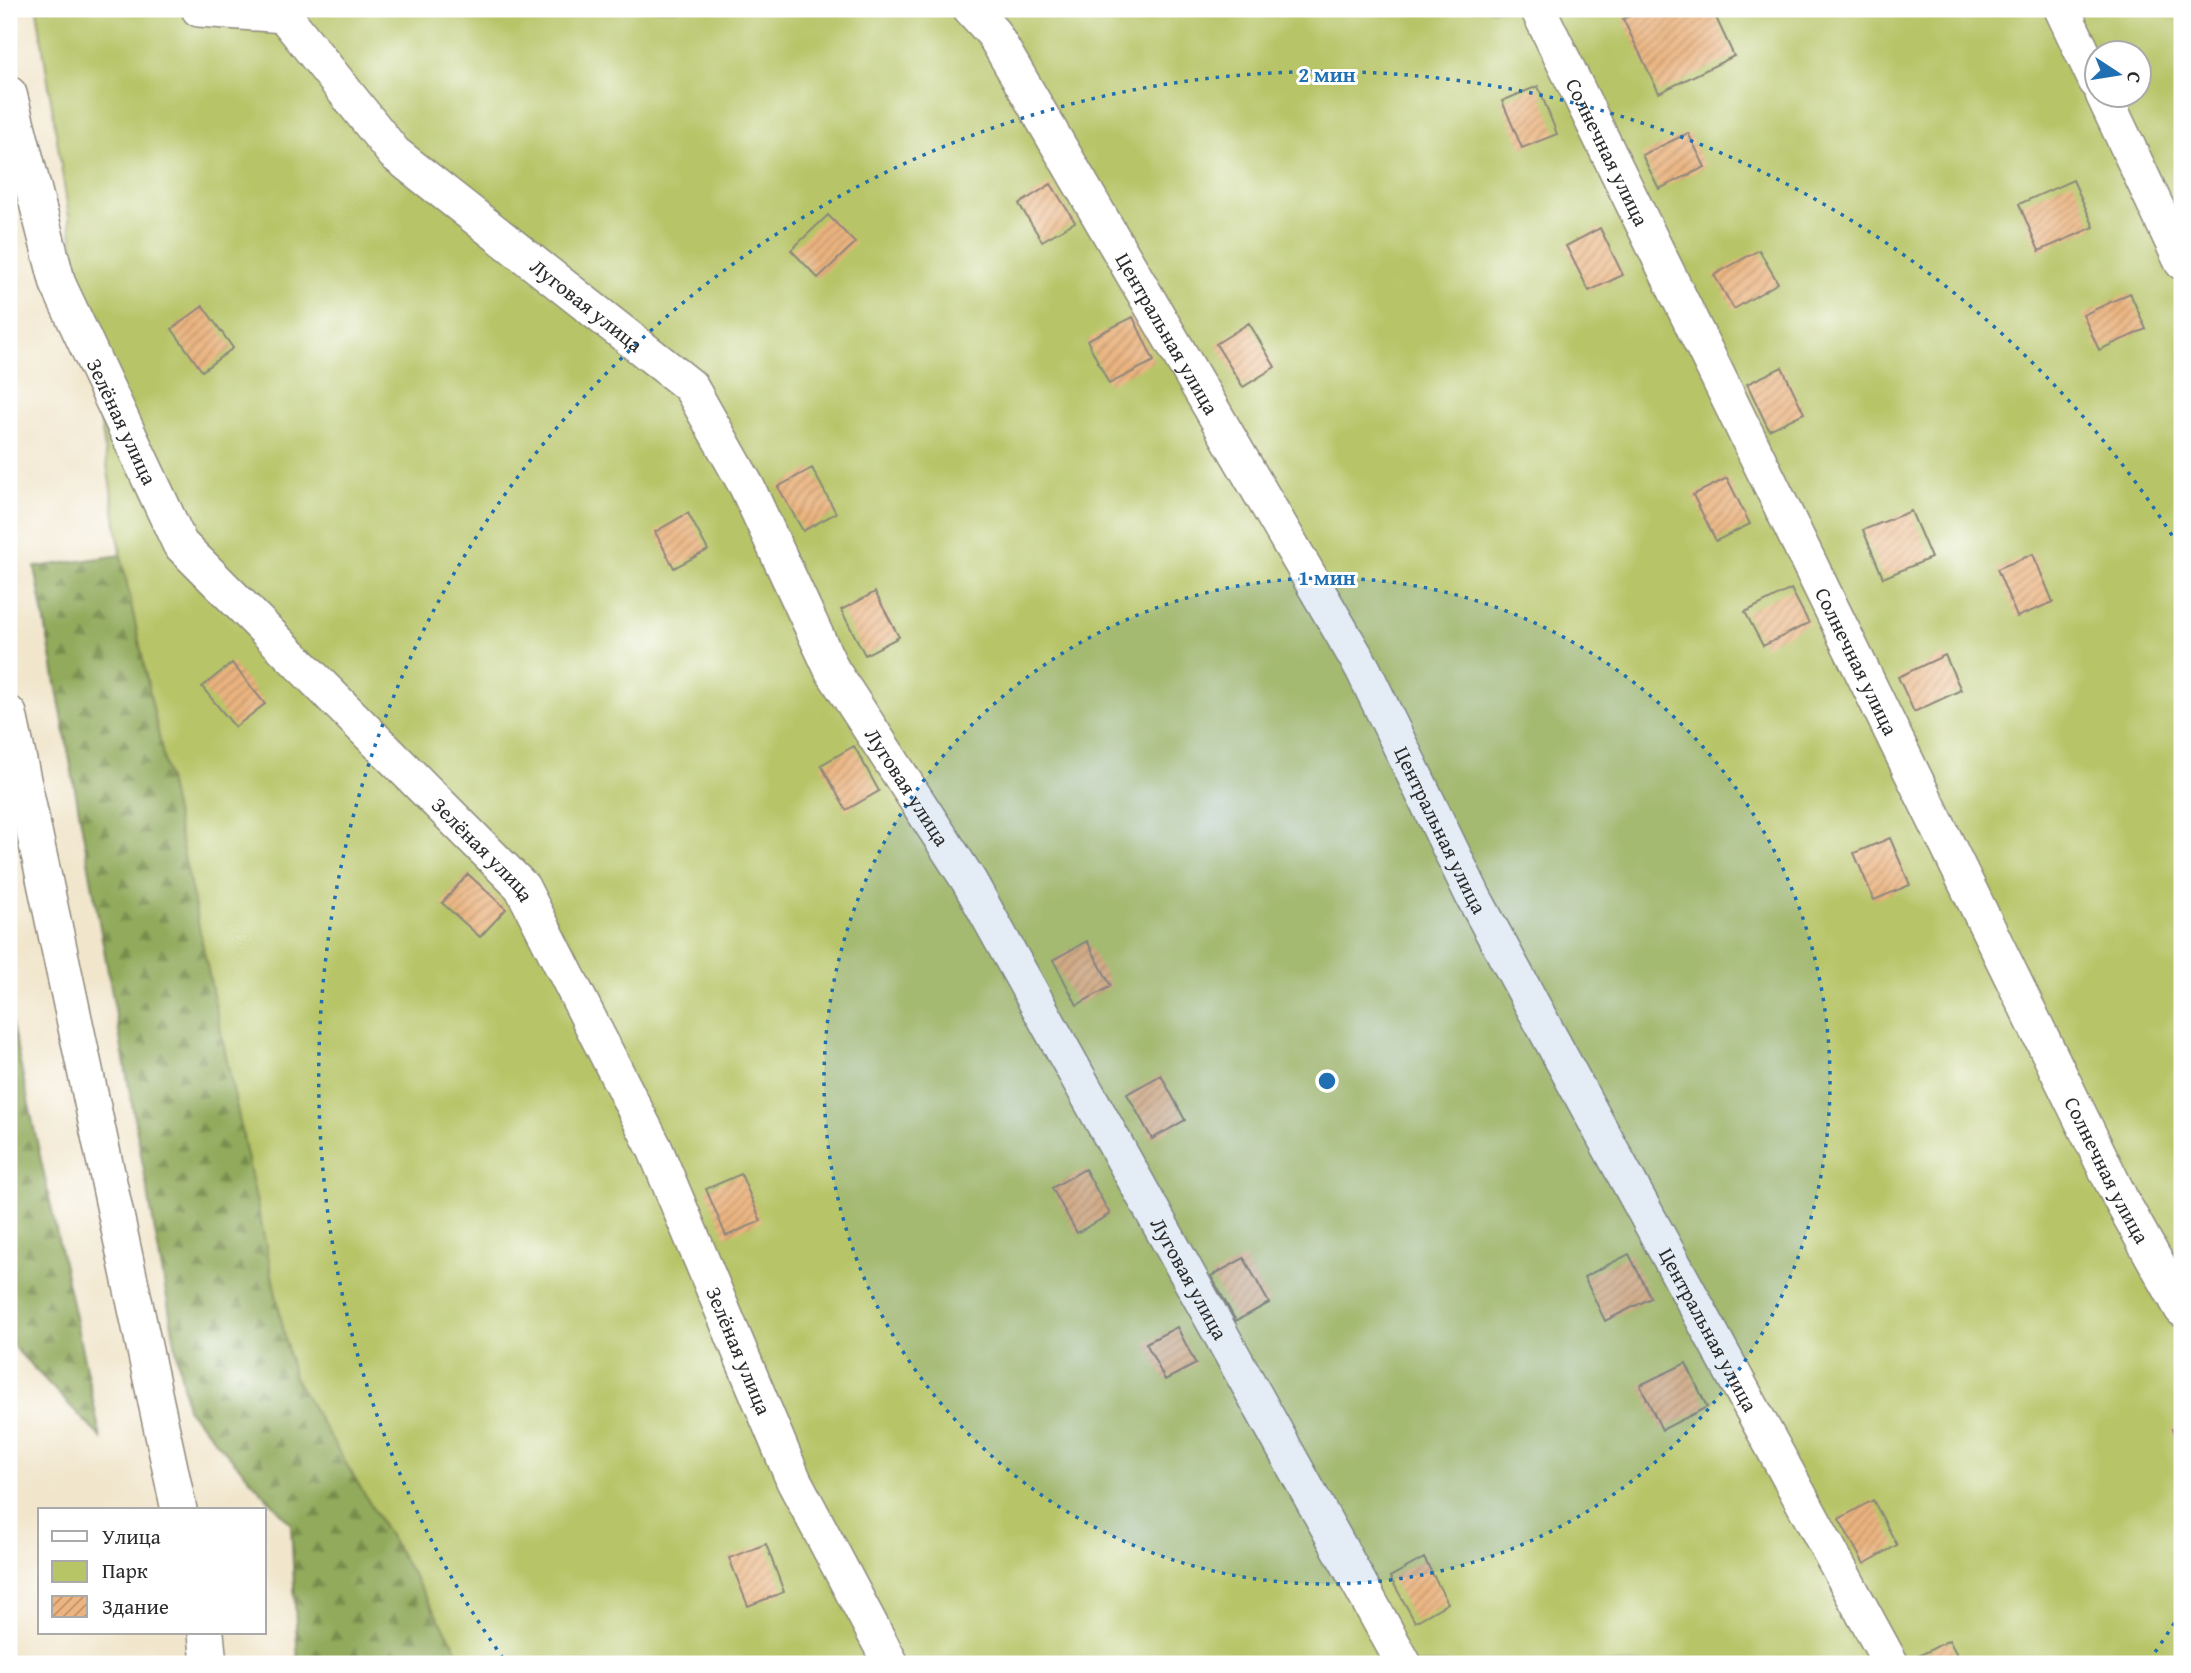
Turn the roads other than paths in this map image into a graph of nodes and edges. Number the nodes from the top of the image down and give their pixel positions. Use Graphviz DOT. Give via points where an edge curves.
graph roads {
  1 [pos="199,9"];
  2 [pos="971,9"];
  3 [pos="1538,9"];
  4 [pos="2062,9"];
  5 [pos="290,12"];
  6 [pos="2082,51"];
  7 [pos="9,94"];
  8 [pos="2110,108"];
  9 [pos="2182,261"];
  10 [pos="9,714"];
  11 [pos="2182,1309"];
  12 [pos="179,1508"];
  13 [pos="206,1634"];
  14 [pos="209,1664"];
  15 [pos="891,1664"];
  16 [pos="1404,1664"];
  17 [pos="1891,1664"];
  1 -- 5 [label="street"];
  2 -- 17 [label="street, Центральная улица" via="993,33 1363,669 1473,896"];
  3 -- 11 [label="street, Солнечная улица" via="2120,1198"];
  4 -- 6 [label="street"];
  5 -- 16 [label="street, Луговая улица" via="394,153 690,386 747,487 832,670 969,881"];
  7 -- 15 [label="street, Зелёная улица" via="58,284 180,544 522,887 654,1149 794,1481"];
  8 -- 9 [label="street"];
  10 -- 12 [label="street"];
  13 -- 14 [label="street"];
}
